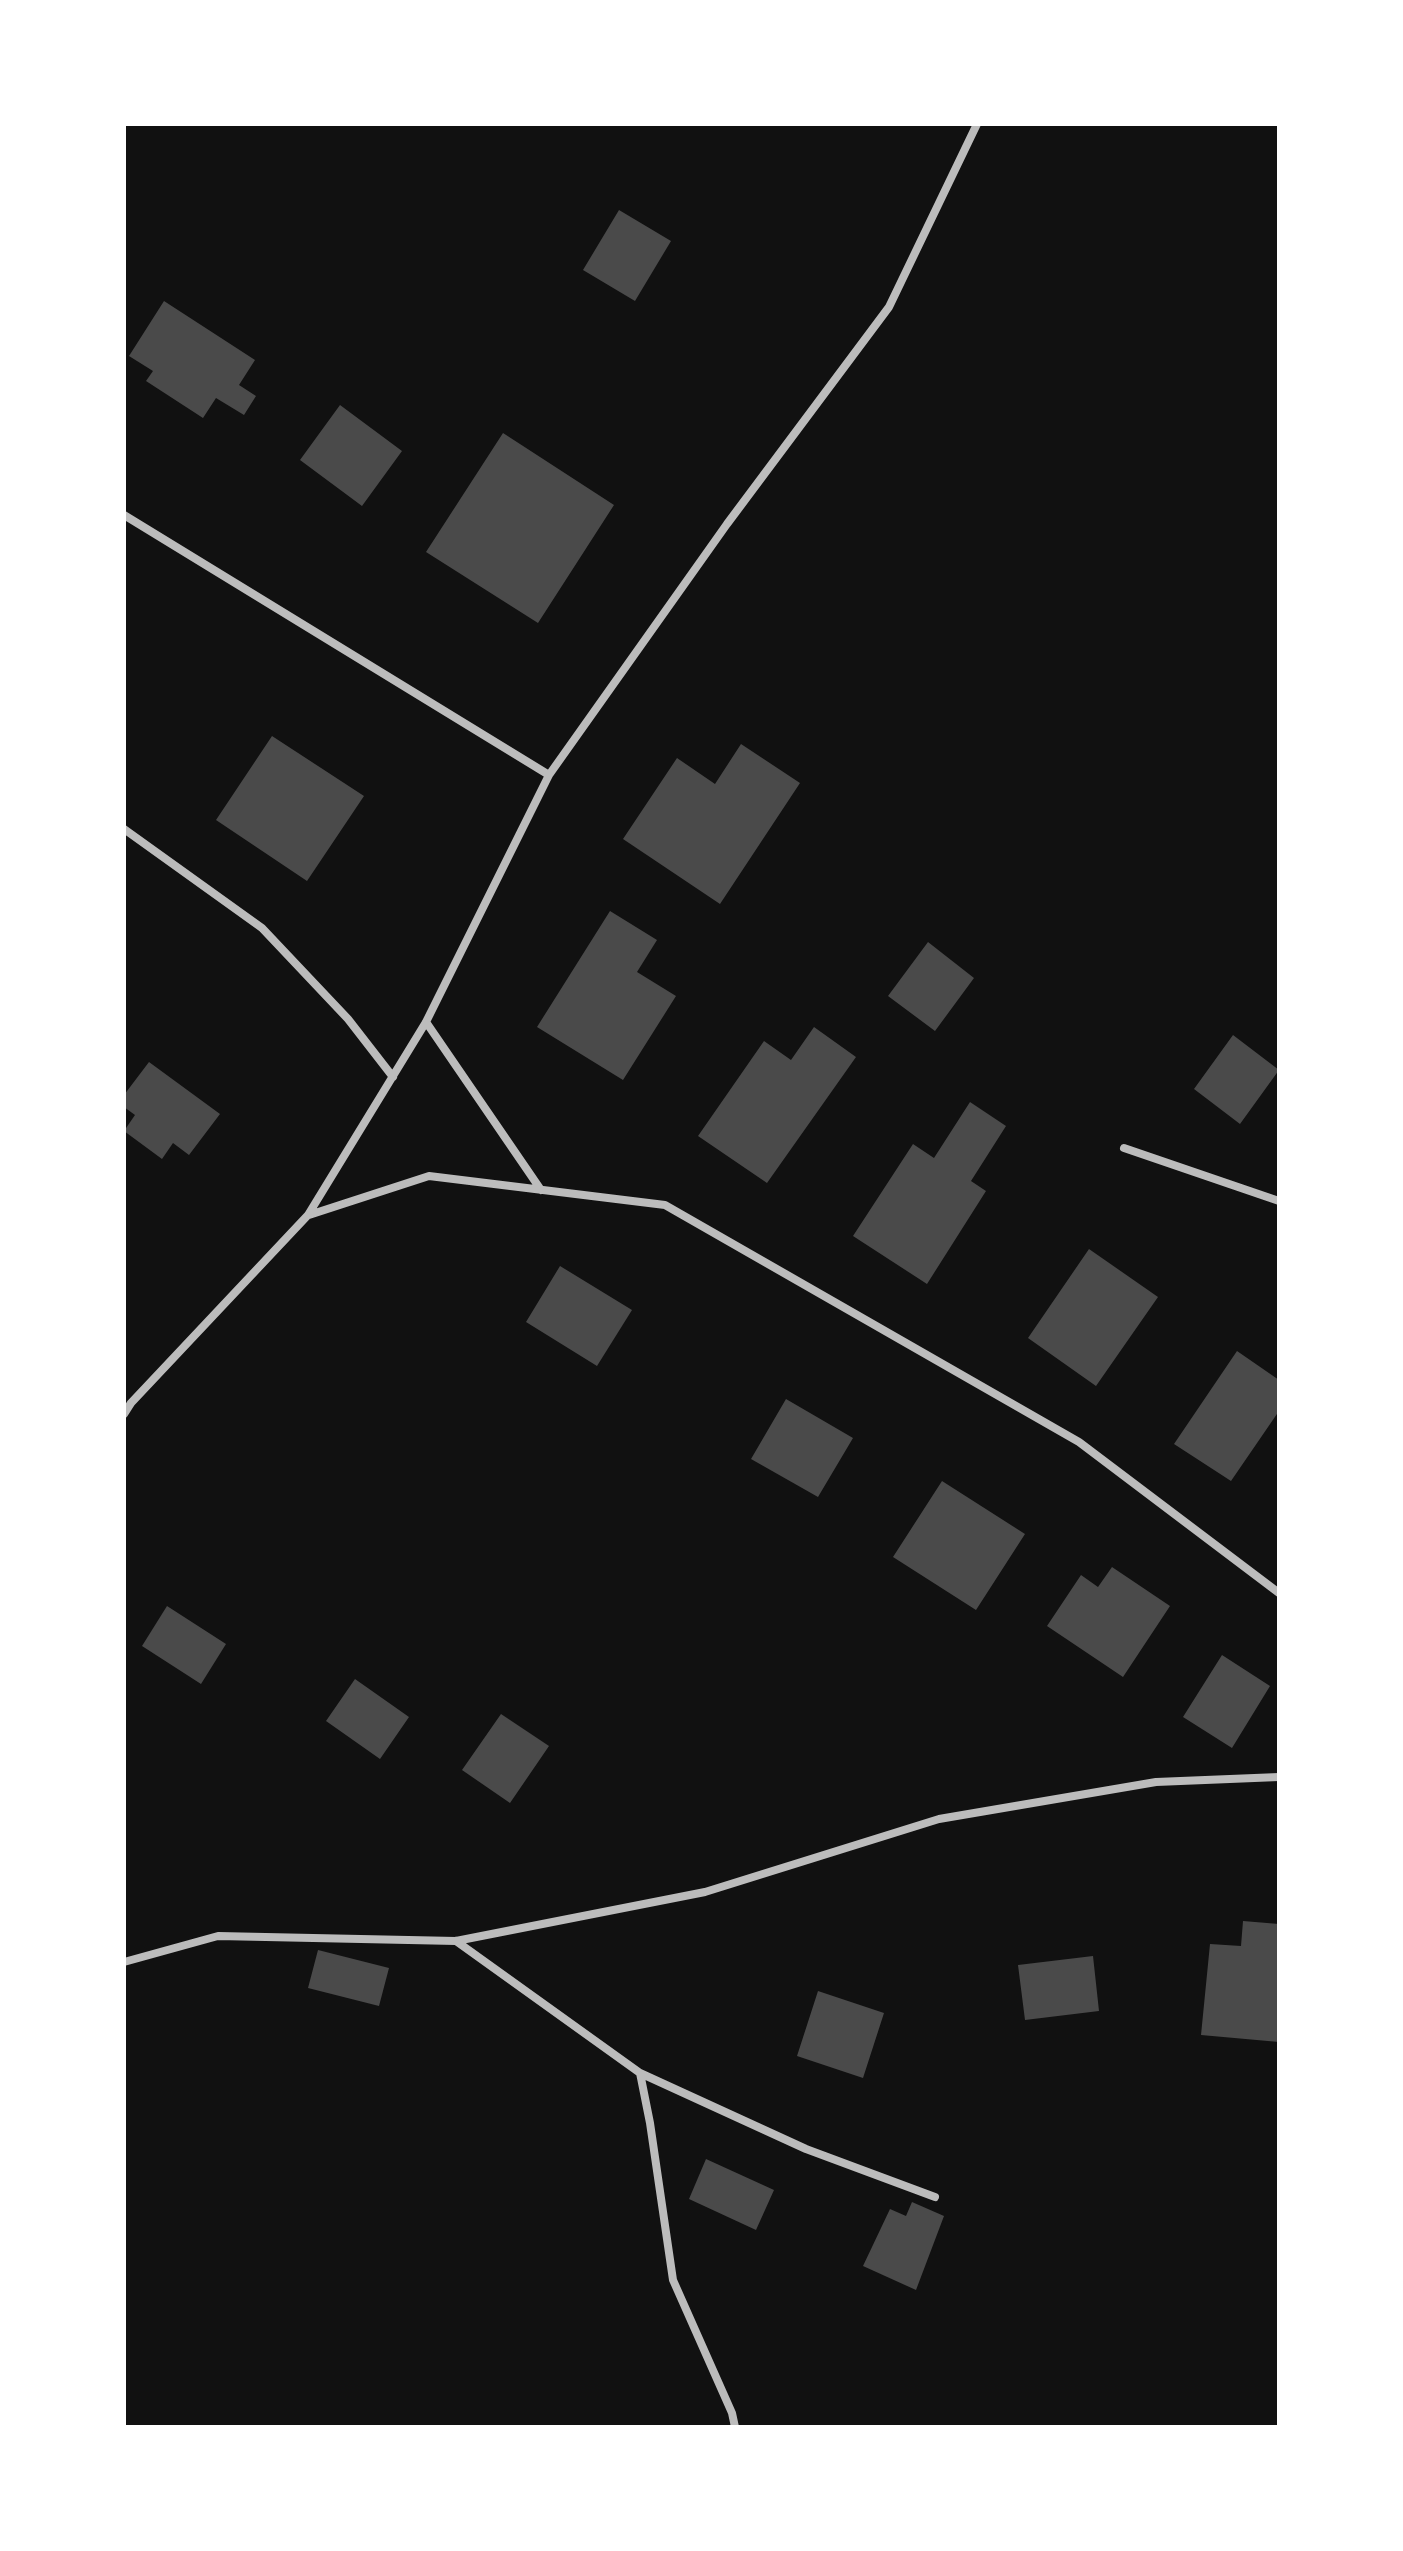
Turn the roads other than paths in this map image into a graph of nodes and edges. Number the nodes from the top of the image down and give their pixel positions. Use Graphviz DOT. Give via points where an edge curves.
graph roads {
  1 [pos="977,124"];
  2 [pos="124,515"];
  3 [pos="549,775"];
  4 [pos="124,829"];
  5 [pos="426,1022"];
  6 [pos="393,1077"];
  7 [pos="1124,1148"];
  8 [pos="541,1190"];
  9 [pos="1279,1201"];
  10 [pos="308,1215"];
  11 [pos="127,1402"];
  12 [pos="124,1414"];
  13 [pos="1279,1593"];
  14 [pos="1279,1777"];
  15 [pos="456,1941"];
  16 [pos="124,1962"];
  17 [pos="640,2073"];
  18 [pos="935,2197"];
  19 [pos="735,2427"];
  1 -- 3 [label="street" via="889,307"];
  2 -- 3 [label="street"];
  3 -- 5 [label="street"];
  4 -- 6 [label="street" via="262,928 348,1019"];
  5 -- 6 [label="street"];
  5 -- 8 [label="street"];
  6 -- 10 [label="street"];
  7 -- 9 [label="street"];
  8 -- 10 [label="street" via="429,1176"];
  8 -- 13 [label="street" via="665,1205 1079,1442"];
  10 -- 11 [label="street"];
  11 -- 12 [label="street"];
  14 -- 15 [label="street" via="1156,1782 939,1819 705,1892"];
  15 -- 16 [label="street" via="218,1936"];
  15 -- 17 [label="street"];
  17 -- 18 [label="street" via="806,2149"];
  17 -- 19 [label="street" via="673,2280"];
}
